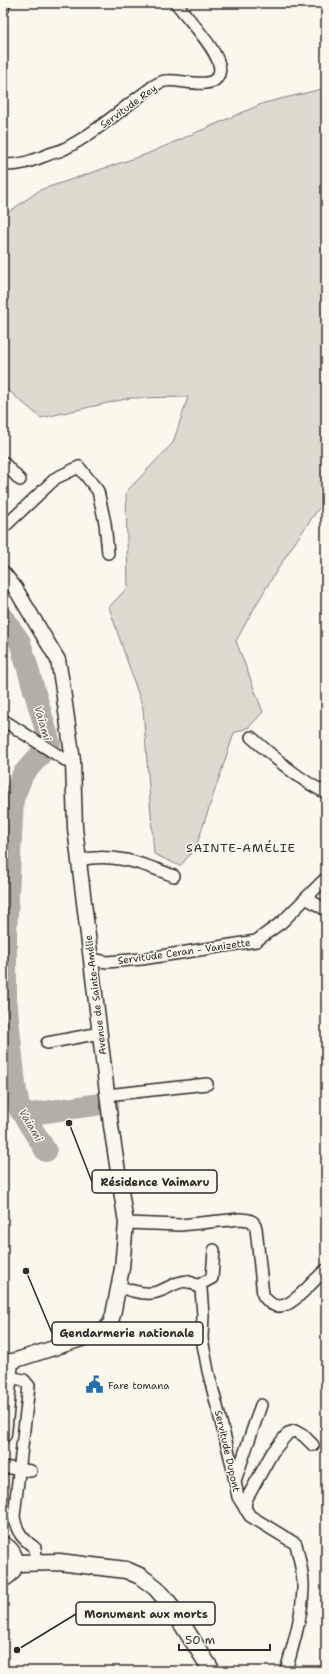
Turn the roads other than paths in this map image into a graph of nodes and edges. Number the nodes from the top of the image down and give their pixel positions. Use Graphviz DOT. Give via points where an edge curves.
graph roads {
  1 [pos="5,3"];
  2 [pos="176,3"];
  3 [pos="3,9"];
  4 [pos="3,164"];
  5 [pos="3,462"];
  6 [pos="20,480"];
  7 [pos="3,528"];
  8 [pos="108,554"];
  9 [pos="3,573"];
  10 [pos="3,720"];
  11 [pos="251,737"];
  12 [pos="73,765"];
  13 [pos="326,793"];
  14 [pos="80,860"];
  15 [pos="174,876"];
  16 [pos="326,878"];
  17 [pos="306,898"];
  18 [pos="326,910"];
  19 [pos="91,959"];
  20 [pos="100,1033"];
  21 [pos="47,1043"];
  22 [pos="207,1084"];
  23 [pos="108,1095"];
  24 [pos="126,1223"];
  25 [pos="214,1250"];
  26 [pos="326,1270"];
  27 [pos="118,1286"];
  28 [pos="197,1286"];
  29 [pos="7,1365"];
  30 [pos="261,1405"];
  31 [pos="3,1434"];
  32 [pos="313,1445"];
  33 [pos="3,1467"];
  34 [pos="19,1469"];
  35 [pos="31,1471"];
  36 [pos="235,1481"];
  37 [pos="245,1509"];
  38 [pos="3,1545"];
  39 [pos="37,1562"];
  40 [pos="15,1563"];
  41 [pos="3,1578"];
  42 [pos="212,1671"];
  43 [pos="286,1671"];
  1 -- 3 [label="street"];
  2 -- 4 [label="street, Servitude Rey" via="217,58 220,74 217,78 203,84 174,80 158,83 63,150 28,162"];
  5 -- 6 [label="street"];
  7 -- 8 [label="street" via="56,478 79,467 98,491"];
  9 -- 12 [label="street, Avenue de Sainte-Amélie" via="15,588 58,660 68,713"];
  10 -- 12 [label="street"];
  11 -- 13 [label="street" via="308,784"];
  12 -- 14 [label="street, Avenue de Sainte-Amélie" via="75,828"];
  14 -- 15 [label="street" via="100,856 120,859 137,862"];
  14 -- 19 [label="street, Avenue de Sainte-Amélie"];
  16 -- 17 [label="street, Servitude Ceran - Vanizette"];
  17 -- 18 [label="street"];
  17 -- 19 [label="street, Servitude Ceran - Vanizette" via="282,922 256,941 142,959 107,962"];
  19 -- 20 [label="street, Avenue de Sainte-Amélie"];
  20 -- 21 [label="street"];
  20 -- 23 [label="street, Avenue de Sainte-Amélie"];
  22 -- 23 [label="street"];
  23 -- 24 [label="street, Avenue de Sainte-Amélie"];
  24 -- 26 [label="street" via="180,1225 226,1220 253,1222 256,1228 263,1295 272,1306 286,1305 294,1300"];
  24 -- 27 [label="street, Avenue de Sainte-Amélie"];
  25 -- 28 [label="street" via="212,1278"];
  27 -- 28 [label="street" via="153,1293 183,1281 193,1282"];
  27 -- 29 [label="street, Avenue de Sainte-Amélie" via="110,1324 104,1330"];
  28 -- 36 [label="street, Servitude Dupont" via="201,1289 202,1340 208,1371"];
  29 -- 31 [label="main road"];
  29 -- 34 [label="street" via="28,1386"];
  30 -- 36 [label="street"];
  32 -- 37 [label="street" via="295,1431 288,1433 272,1453 246,1500"];
  33 -- 34 [label="street"];
  34 -- 35 [label="street"];
  34 -- 39 [label="street" via="15,1524 21,1536 36,1548"];
  36 -- 37 [label="street, Servitude Dupont" via="238,1497"];
  37 -- 43 [label="street, Servitude Dupont" via="250,1516 296,1544 303,1589"];
  38 -- 40 [label="main road" via="13,1554"];
  39 -- 40 [label="main road"];
  39 -- 42 [label="main road" via="126,1570 140,1576 156,1588 168,1602"];
  40 -- 41 [label="main road" via="10,1573"];
}
